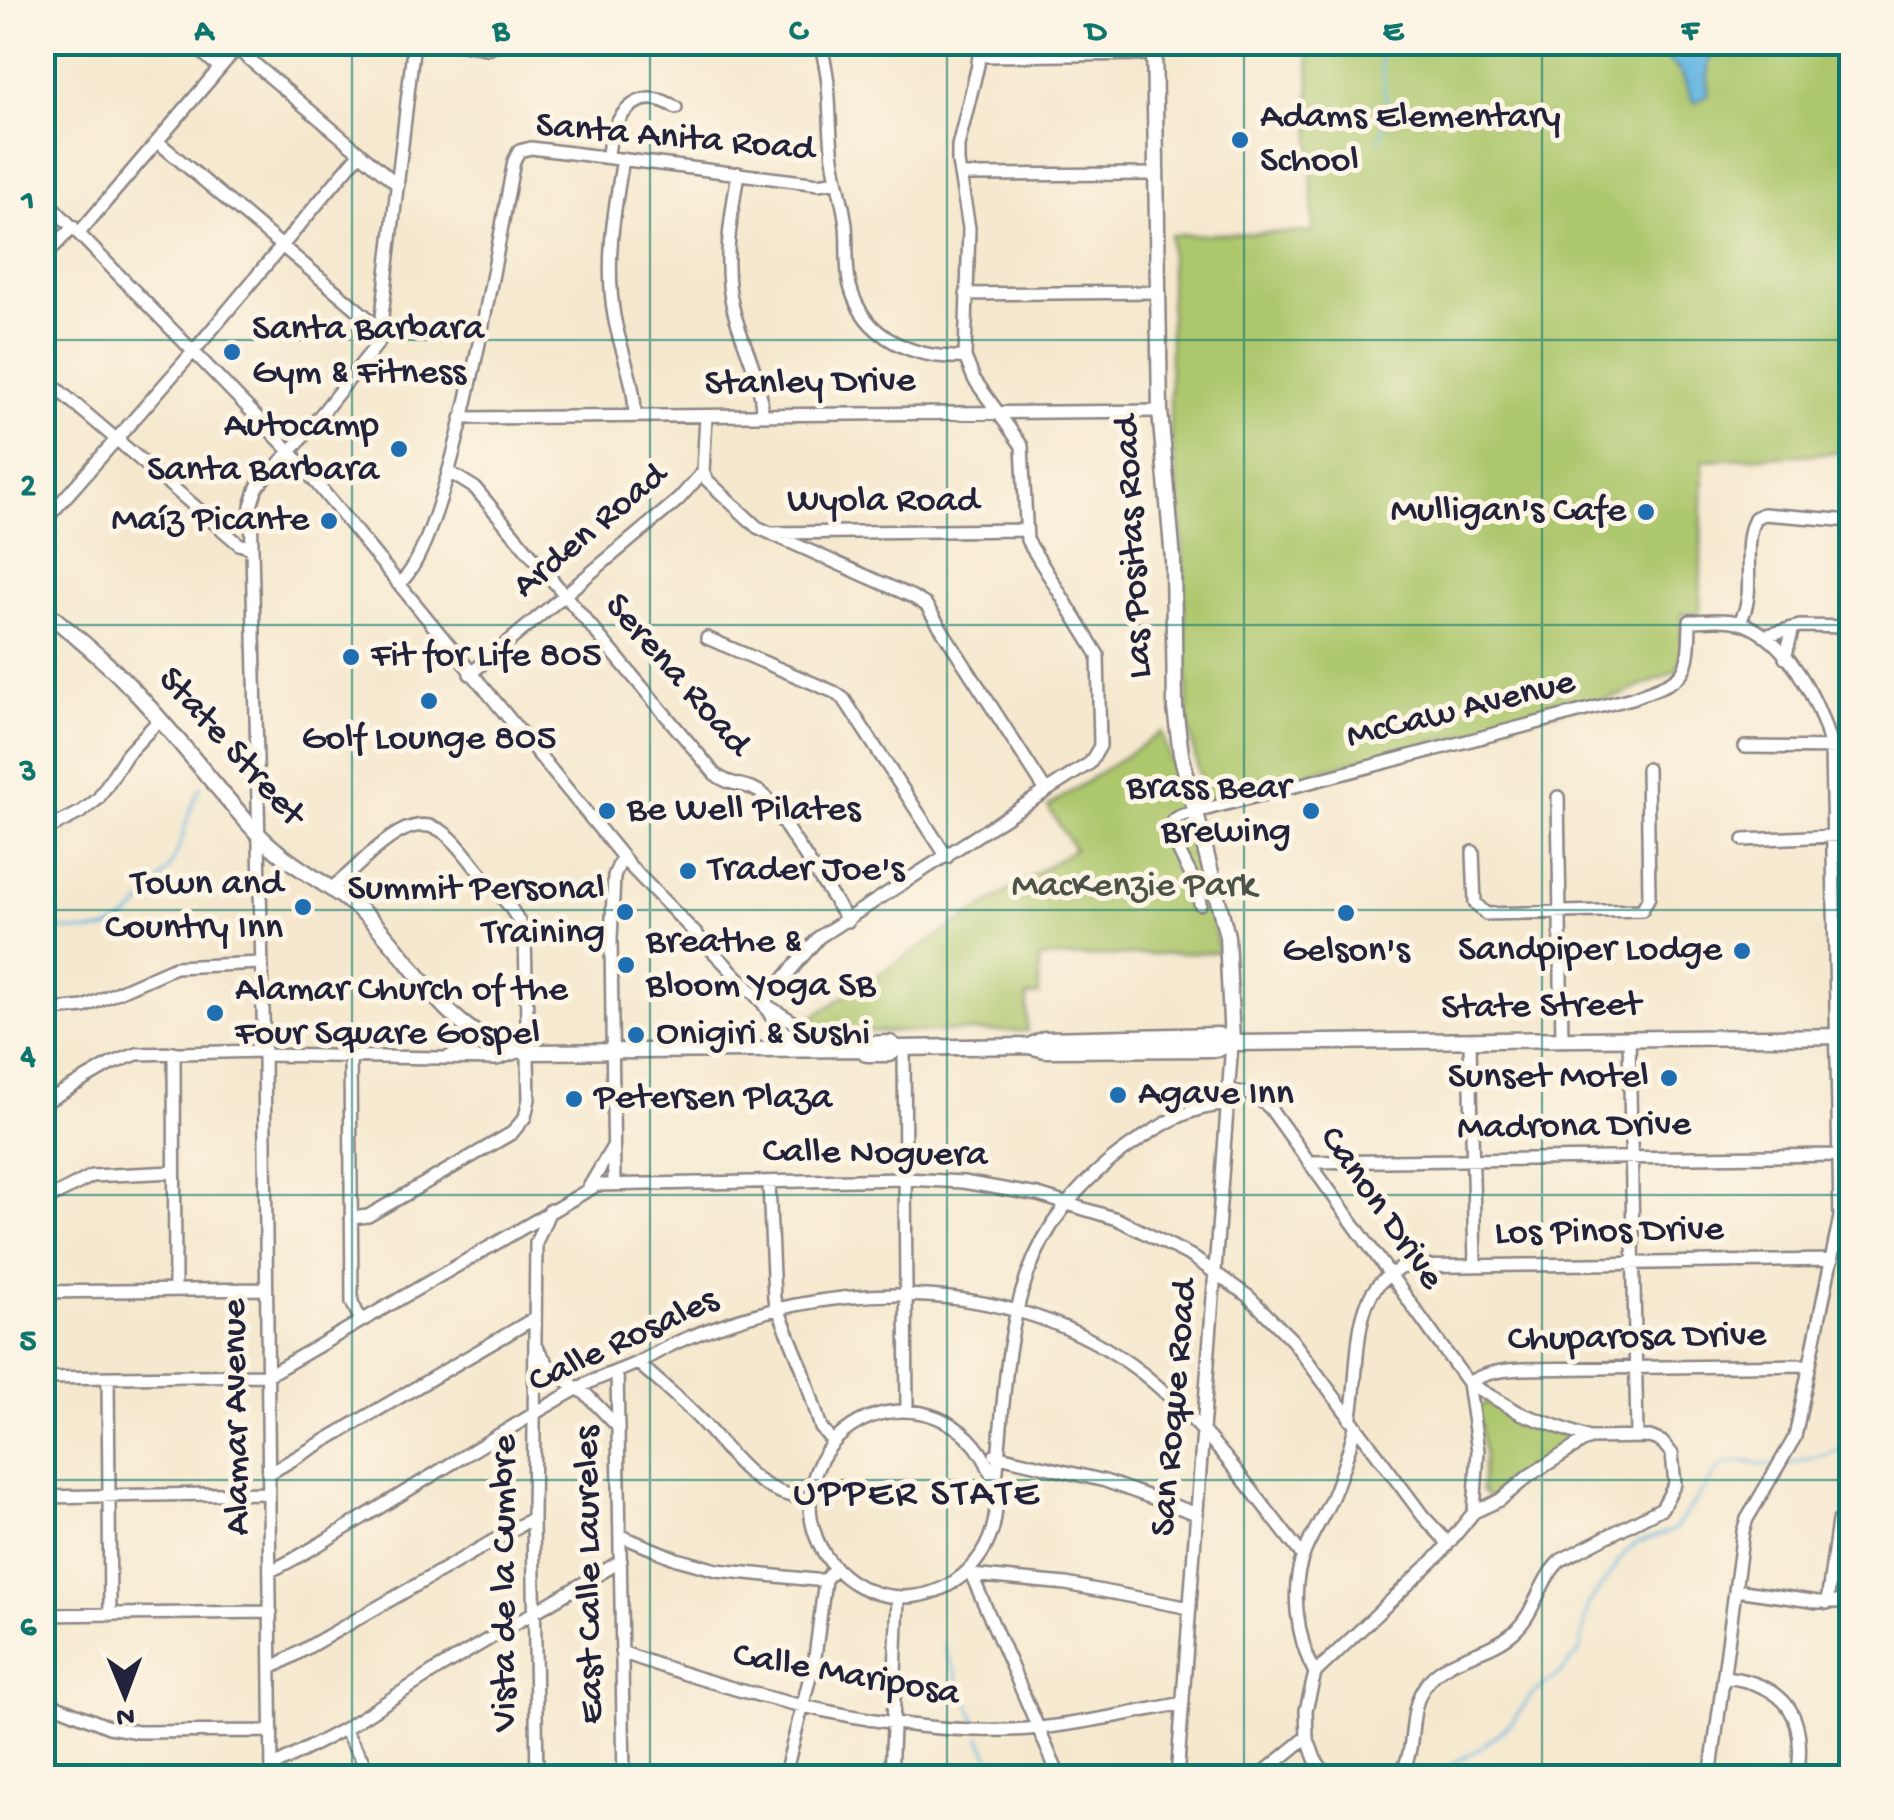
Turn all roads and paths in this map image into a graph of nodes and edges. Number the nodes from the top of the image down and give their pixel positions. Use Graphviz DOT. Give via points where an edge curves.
graph roads {
  1 [pos="190,42"];
  2 [pos="414,42"];
  3 [pos="450,42"];
  4 [pos="514,42"];
  5 [pos="819,42"];
  6 [pos="240,46"];
  7 [pos="1154,48"];
  8 [pos="980,49"];
  9 [pos="220,68"];
  10 [pos="676,108"];
  11 [pos="158,142"];
  12 [pos="360,154"];
  13 [pos="608,157"];
  14 [pos="623,159"];
  15 [pos="738,174"];
  16 [pos="1156,174"];
  17 [pos="960,175"];
  18 [pos="836,181"];
  19 [pos="398,185"];
  20 [pos="42,196"];
  21 [pos="76,230"];
  22 [pos="282,247"];
  23 [pos="42,259"];
  24 [pos="1157,292"];
  25 [pos="966,294"];
  26 [pos="382,330"];
  27 [pos="194,352"];
  28 [pos="965,356"];
  29 [pos="42,376"];
  30 [pos="1160,411"];
  31 [pos="1000,413"];
  32 [pos="762,414"];
  33 [pos="636,416"];
  34 [pos="706,416"];
  35 [pos="462,418"];
  36 [pos="118,440"];
  37 [pos="290,452"];
  38 [pos="449,472"];
  39 [pos="704,472"];
  40 [pos="1852,522"];
  41 [pos="42,524"];
  42 [pos="1024,530"];
  43 [pos="770,533"];
  44 [pos="252,548"];
  45 [pos="398,584"];
  46 [pos="566,594"];
  47 [pos="42,608"];
  48 [pos="1739,623"];
  49 [pos="1852,627"];
  50 [pos="1794,628"];
  51 [pos="1764,636"];
  52 [pos="707,638"];
  53 [pos="1785,658"];
  54 [pos="470,674"];
  55 [pos="160,720"];
  56 [pos="1745,748"];
  57 [pos="1831,748"];
  58 [pos="1852,748"];
  59 [pos="1647,769"];
  60 [pos="1046,791"];
  61 [pos="1558,796"];
  62 [pos="1197,810"];
  63 [pos="42,832"];
  64 [pos="259,835"];
  65 [pos="1852,835"];
  66 [pos="1833,836"];
  67 [pos="1744,840"];
  68 [pos="1474,852"];
  69 [pos="622,857"];
  70 [pos="947,857"];
  71 [pos="331,888"];
  72 [pos="1200,904"];
  73 [pos="1560,914"];
  74 [pos="848,920"];
  75 [pos="1835,924"];
  76 [pos="1852,924"];
  77 [pos="261,962"];
  78 [pos="764,1004"];
  79 [pos="42,1012"];
  80 [pos="774,1021"];
  81 [pos="466,1028"];
  82 [pos="1852,1036"];
  83 [pos="1835,1037"];
  84 [pos="1562,1040"];
  85 [pos="1629,1040"];
  86 [pos="1232,1042"];
  87 [pos="1470,1042"];
  88 [pos="900,1048"];
  89 [pos="769,1049"];
  90 [pos="800,1049"];
  91 [pos="860,1049"];
  92 [pos="174,1052"];
  93 [pos="525,1052"];
  94 [pos="264,1053"];
  95 [pos="614,1053"];
  96 [pos="350,1056"];
  97 [pos="449,1057"];
  98 [pos="1229,1090"];
  99 [pos="42,1104"];
  100 [pos="1228,1105"];
  101 [pos="614,1145"];
  102 [pos="1839,1155"];
  103 [pos="1633,1157"];
  104 [pos="1473,1160"];
  105 [pos="1310,1162"];
  106 [pos="174,1172"];
  107 [pos="906,1179"];
  108 [pos="768,1183"];
  109 [pos="614,1184"];
  110 [pos="589,1187"];
  111 [pos="42,1202"];
  112 [pos="1070,1204"];
  113 [pos="550,1210"];
  114 [pos="350,1218"];
  115 [pos="1846,1219"];
  116 [pos="1832,1260"];
  117 [pos="1634,1262"];
  118 [pos="1475,1265"];
  119 [pos="1216,1272"];
  120 [pos="1389,1276"];
  121 [pos="266,1289"];
  122 [pos="175,1290"];
  123 [pos="42,1292"];
  124 [pos="907,1295"];
  125 [pos="777,1309"];
  126 [pos="1016,1310"];
  127 [pos="535,1318"];
  128 [pos="361,1321"];
  129 [pos="536,1346"];
  130 [pos="638,1363"];
  131 [pos="1810,1365"];
  132 [pos="1636,1368"];
  133 [pos="617,1370"];
  134 [pos="268,1375"];
  135 [pos="108,1377"];
  136 [pos="42,1378"];
  137 [pos="1468,1383"];
  138 [pos="578,1388"];
  139 [pos="907,1411"];
  140 [pos="534,1416"];
  141 [pos="1352,1423"];
  142 [pos="618,1427"];
  143 [pos="1202,1432"];
  144 [pos="1637,1436"];
  145 [pos="1589,1438"];
  146 [pos="833,1442"];
  147 [pos="981,1452"];
  148 [pos="998,1456"];
  149 [pos="268,1474"];
  150 [pos="995,1489"];
  151 [pos="268,1493"];
  152 [pos="109,1496"];
  153 [pos="42,1497"];
  154 [pos="810,1500"];
  155 [pos="1474,1512"];
  156 [pos="1197,1514"];
  157 [pos="533,1518"];
  158 [pos="1838,1521"];
  159 [pos="621,1536"];
  160 [pos="1448,1543"];
  161 [pos="1302,1555"];
  162 [pos="621,1561"];
  163 [pos="835,1568"];
  164 [pos="270,1571"];
  165 [pos="970,1572"];
  166 [pos="825,1580"];
  167 [pos="1736,1590"];
  168 [pos="898,1597"];
  169 [pos="1852,1602"];
  170 [pos="1827,1603"];
  171 [pos="1190,1608"];
  172 [pos="534,1611"];
  173 [pos="270,1612"];
  174 [pos="110,1614"];
  175 [pos="42,1615"];
  176 [pos="621,1652"];
  177 [pos="272,1668"];
  178 [pos="1315,1674"];
  179 [pos="1726,1677"];
  180 [pos="42,1700"];
  181 [pos="1183,1704"];
  182 [pos="805,1705"];
  183 [pos="892,1721"];
  184 [pos="1039,1728"];
  185 [pos="344,1729"];
  186 [pos="272,1730"];
  187 [pos="1307,1737"];
  188 [pos="272,1772"];
  189 [pos="624,1776"];
  190 [pos="373,1778"];
  191 [pos="537,1778"];
  192 [pos="658,1778"];
  193 [pos="784,1778"];
  194 [pos="891,1778"];
  195 [pos="1060,1778"];
  196 [pos="1178,1778"];
  197 [pos="1257,1778"];
  198 [pos="1328,1778"];
  199 [pos="1397,1778"];
  200 [pos="1710,1778"];
  201 [pos="1797,1778"];
  1 -- 9 [label="street"];
  2 -- 19 [label="street"];
  3 -- 4 [label="street" via="487,48"];
  5 -- 18 [label="street"];
  6 -- 9 [label="street"];
  6 -- 12 [label="street"];
  7 -- 8 [label="street"];
  7 -- 16 [label="main road, Las Positas Road"];
  8 -- 17 [label="street" via="958,146"];
  9 -- 11 [label="street"];
  10 -- 13 [label="street" via="645,102 624,110 611,132"];
  11 -- 21 [label="street"];
  11 -- 22 [label="street"];
  12 -- 19 [label="street"];
  12 -- 22 [label="street"];
  13 -- 14 [label="street, Santa Anita Road"];
  13 -- 35 [label="street, Santa Anita Road" via="519,151"];
  14 -- 15 [label="street, Santa Anita Road"];
  14 -- 33 [label="street" via="610,230 610,282"];
  15 -- 18 [label="street, Santa Anita Road"];
  15 -- 32 [label="street" via="730,291 760,384"];
  16 -- 17 [label="street"];
  16 -- 24 [label="main road, Las Positas Road"];
  17 -- 25 [label="street" via="969,228"];
  18 -- 28 [label="street" via="850,287 867,319 908,350"];
  19 -- 26 [label="street"];
  20 -- 21 [label="street"];
  21 -- 23 [label="street"];
  21 -- 27 [label="street"];
  22 -- 26 [label="street"];
  22 -- 27 [label="street"];
  24 -- 25 [label="street"];
  24 -- 30 [label="main road, Las Positas Road"];
  25 -- 28 [label="street"];
  26 -- 37 [label="street, Alamar Avenue" via="374,352"];
  27 -- 36 [label="street"];
  27 -- 37 [label="street"];
  28 -- 31 [label="street"];
  29 -- 36 [label="street"];
  30 -- 31 [label="street, Stanley Drive"];
  30 -- 62 [label="main road, Las Positas Road" via="1176,727"];
  31 -- 32 [label="street, Stanley Drive"];
  31 -- 42 [label="street" via="1022,446"];
  32 -- 34 [label="street, Stanley Drive"];
  33 -- 34 [label="street, Stanley Drive"];
  33 -- 35 [label="street, Stanley Drive"];
  34 -- 39 [label="street"];
  35 -- 38 [label="street"];
  36 -- 41 [label="street"];
  36 -- 44 [label="street" via="239,544"];
  37 -- 44 [label="street, Alamar Avenue" via="253,496"];
  37 -- 45 [label="street"];
  38 -- 45 [label="street" via="409,578"];
  38 -- 46 [label="street, Serena Road" via="476,488"];
  39 -- 43 [label="street, Wyola Road"];
  39 -- 46 [label="street, Arden Road"];
  40 -- 48 [label="street" via="1755,518"];
  42 -- 43 [label="street, Wyola Road"];
  42 -- 60 [label="street" via="1099,664 1098,754"];
  43 -- 60 [label="street" via="926,606"];
  44 -- 64 [label="street, Alamar Avenue"];
  45 -- 54 [label="street"];
  46 -- 54 [label="street, Arden Road"];
  46 -- 74 [label="street, Serena Road" via="715,774 766,797"];
  47 -- 55 [label="main road, State Street"];
  48 -- 51 [label="street"];
  48 -- 62 [label="street, McCaw Avenue" via="1690,621 1682,676 1632,698"];
  49 -- 50 [label="street"];
  50 -- 51 [label="street"];
  50 -- 53 [label="street"];
  51 -- 53 [label="street"];
  52 -- 70 [label="street" via="844,699"];
  53 -- 57 [label="street" via="1814,696"];
  54 -- 69 [label="street"];
  55 -- 63 [label="street" via="98,799"];
  55 -- 64 [label="main road, State Street"];
  56 -- 57 [label="street"];
  57 -- 58 [label="street"];
  57 -- 66 [label="street"];
  59 -- 73 [label="street" via="1647,905 1634,912"];
  60 -- 70 [label="street"];
  61 -- 73 [label="street"];
  62 -- 72 [label="street" via="1174,820 1172,829"];
  62 -- 86 [label="main road, Las Positas Road" via="1227,936"];
  64 -- 71 [label="main road, State Street"];
  64 -- 77 [label="street, Alamar Avenue"];
  65 -- 66 [label="street"];
  66 -- 67 [label="street"];
  66 -- 75 [label="street"];
  68 -- 73 [label="street" via="1479,910"];
  69 -- 78 [label="street"];
  69 -- 95 [label="street" via="612,890"];
  70 -- 74 [label="street"];
  71 -- 81 [label="main road, State Street" via="379,928"];
  71 -- 93 [label="street" via="404,828 430,826 450,837 523,929"];
  73 -- 84 [label="street"];
  74 -- 78 [label="street" via="816,940"];
  75 -- 76 [label="street"];
  75 -- 83 [label="street"];
  77 -- 79 [label="street" via="175,968 84,1007"];
  77 -- 94 [label="street, Alamar Avenue"];
  78 -- 80 [label="street"];
  78 -- 91 [label="street"];
  80 -- 89 [label="street"];
  80 -- 90 [label="street"];
  81 -- 93 [label="main road, State Street"];
  81 -- 97 [label="street" via="462,1048"];
  82 -- 83 [label="main road, State Street"];
  83 -- 85 [label="main road, State Street"];
  83 -- 102 [label="street"];
  84 -- 85 [label="main road, State Street"];
  84 -- 87 [label="main road, State Street"];
  85 -- 103 [label="street"];
  86 -- 87 [label="main road, State Street"];
  86 -- 88 [label="main road, State Street" via="1218,1034"];
  86 -- 98 [label="street, San Roque Road"];
  87 -- 104 [label="street"];
  88 -- 91 [label="main road, State Street" via="890,1054"];
  88 -- 107 [label="street"];
  89 -- 90 [label="main road, State Street"];
  89 -- 95 [label="main road, State Street"];
  90 -- 91 [label="main road, State Street"];
  92 -- 94 [label="street"];
  92 -- 99 [label="street" via="126,1058"];
  92 -- 106 [label="street"];
  93 -- 95 [label="main road, State Street"];
  93 -- 97 [label="street" via="497,1060"];
  93 -- 114 [label="street" via="528,1108 518,1128 368,1216"];
  94 -- 96 [label="street"];
  94 -- 121 [label="street, Alamar Avenue"];
  95 -- 101 [label="street"];
  96 -- 97 [label="street"];
  96 -- 114 [label="street"];
  98 -- 100 [label="street, San Roque Road"];
  98 -- 105 [label="street, Canon Drive" via="1261,1098"];
  100 -- 112 [label="street" via="1188,1113 1155,1130 1099,1170"];
  100 -- 119 [label="street, San Roque Road"];
  101 -- 109 [label="street"];
  101 -- 110 [label="street"];
  102 -- 103 [label="street, Madrona Drive"];
  102 -- 115 [label="street"];
  103 -- 104 [label="street, Madrona Drive"];
  103 -- 117 [label="street"];
  104 -- 105 [label="street, Madrona Drive"];
  104 -- 118 [label="street"];
  105 -- 120 [label="street, Canon Drive"];
  106 -- 111 [label="street" via="92,1176"];
  106 -- 122 [label="street"];
  107 -- 108 [label="street, Calle Noguera"];
  107 -- 112 [label="street, Calle Noguera" via="1000,1187"];
  107 -- 124 [label="street"];
  108 -- 109 [label="street, Calle Noguera"];
  108 -- 125 [label="street"];
  109 -- 110 [label="street, Calle Noguera"];
  110 -- 113 [label="street, Calle Noguera"];
  112 -- 119 [label="street, Calle Noguera" via="1142,1230"];
  112 -- 126 [label="street" via="1034,1254"];
  113 -- 127 [label="street, Vista de la Cumbre" via="536,1243"];
  113 -- 128 [label="street, Calle Noguera"];
  114 -- 128 [label="street" via="352,1302"];
  115 -- 116 [label="street"];
  116 -- 117 [label="street, Los Pinos Drive"];
  116 -- 131 [label="street"];
  117 -- 118 [label="street, Los Pinos Drive"];
  117 -- 132 [label="street"];
  118 -- 120 [label="street, Los Pinos Drive" via="1408,1266"];
  119 -- 141 [label="street, Calle Noguera" via="1283,1329"];
  119 -- 143 [label="street, San Roque Road"];
  120 -- 137 [label="street, Canon Drive"];
  120 -- 141 [label="street" via="1375,1288 1364,1317"];
  121 -- 122 [label="street"];
  121 -- 134 [label="street, Alamar Avenue"];
  122 -- 123 [label="street"];
  124 -- 125 [label="street, Calle Rosales"];
  124 -- 126 [label="street, Calle Rosales"];
  124 -- 139 [label="street"];
  125 -- 130 [label="street, Calle Rosales" via="678,1341"];
  125 -- 146 [label="street" via="821,1428"];
  126 -- 143 [label="street, Calle Rosales" via="1081,1335 1126,1362"];
  126 -- 148 [label="street"];
  127 -- 129 [label="street, Vista de la Cumbre"];
  127 -- 149 [label="street"];
  128 -- 134 [label="street, Calle Noguera"];
  129 -- 138 [label="street" via="552,1370"];
  129 -- 140 [label="street, Vista de la Cumbre"];
  130 -- 133 [label="street, Calle Rosales"];
  130 -- 154 [label="street" via="748,1474 773,1490"];
  131 -- 132 [label="street, Chuparosa Drive"];
  131 -- 167 [label="street" via="1791,1447 1747,1519"];
  132 -- 137 [label="street, Chuparosa Drive" via="1500,1370"];
  132 -- 144 [label="street"];
  133 -- 138 [label="street, Calle Rosales"];
  133 -- 142 [label="street, East Calle Laureles"];
  134 -- 135 [label="street"];
  134 -- 149 [label="street, Alamar Avenue"];
  135 -- 136 [label="street"];
  135 -- 152 [label="street"];
  137 -- 145 [label="street, Canon Drive" via="1520,1413"];
  137 -- 155 [label="street, Canon Drive" via="1478,1451"];
  138 -- 140 [label="street, Calle Rosales"];
  138 -- 142 [label="street"];
  139 -- 146 [label="street" via="872,1416"];
  139 -- 147 [label="street" via="951,1424"];
  140 -- 157 [label="street, Vista de la Cumbre"];
  140 -- 164 [label="street, Calle Rosales"];
  141 -- 160 [label="street, Calle Noguera"];
  141 -- 161 [label="street" via="1334,1493"];
  142 -- 159 [label="street, East Calle Laureles"];
  143 -- 156 [label="street, San Roque Road"];
  143 -- 161 [label="street, Calle Rosales"];
  144 -- 145 [label="street, Canon Drive"];
  144 -- 199 [label="street" via="1656,1439 1672,1454 1676,1476 1668,1501 1561,1560 1515,1631 1437,1672 1418,1700 1409,1757"];
  145 -- 155 [label="street, Canon Drive"];
  146 -- 154 [label="street" via="816,1469"];
  147 -- 148 [label="street"];
  147 -- 150 [label="street"];
  148 -- 150 [label="street"];
  148 -- 156 [label="street" via="1105,1481"];
  149 -- 151 [label="street, Alamar Avenue"];
  150 -- 165 [label="street" via="994,1526"];
  151 -- 152 [label="street"];
  151 -- 164 [label="street, Alamar Avenue"];
  152 -- 153 [label="street"];
  152 -- 174 [label="street"];
  154 -- 163 [label="street" via="815,1536"];
  155 -- 160 [label="street, Canon Drive"];
  156 -- 171 [label="street, San Roque Road"];
  157 -- 172 [label="street, Vista de la Cumbre"];
  157 -- 177 [label="street"];
  158 -- 170 [label="street"];
  159 -- 162 [label="street, East Calle Laureles"];
  159 -- 166 [label="street" via="718,1570"];
  160 -- 178 [label="street, Canon Drive"];
  161 -- 178 [label="street" via="1298,1619"];
  162 -- 172 [label="street"];
  162 -- 176 [label="street, East Calle Laureles"];
  163 -- 166 [label="street"];
  163 -- 168 [label="street" via="863,1588"];
  164 -- 173 [label="street, Alamar Avenue"];
  165 -- 168 [label="street" via="920,1596"];
  165 -- 171 [label="street"];
  165 -- 184 [label="street"];
  166 -- 182 [label="street"];
  167 -- 170 [label="street"];
  167 -- 179 [label="street"];
  168 -- 183 [label="street"];
  169 -- 170 [label="street"];
  171 -- 181 [label="street, San Roque Road"];
  172 -- 185 [label="street"];
  172 -- 191 [label="street, Vista de la Cumbre"];
  173 -- 174 [label="street"];
  173 -- 177 [label="street, Alamar Avenue"];
  174 -- 175 [label="street"];
  176 -- 182 [label="street, Calle Mariposa"];
  176 -- 189 [label="street, East Calle Laureles"];
  177 -- 186 [label="street, Alamar Avenue"];
  178 -- 187 [label="street"];
  179 -- 200 [label="street"];
  179 -- 201 [label="street" via="1768,1688 1790,1710 1801,1735"];
  180 -- 186 [label="street" via="138,1732"];
  181 -- 184 [label="street, Calle Mariposa"];
  181 -- 196 [label="street, San Roque Road"];
  182 -- 183 [label="street, Calle Mariposa"];
  182 -- 193 [label="street"];
  183 -- 184 [label="street, Calle Mariposa"];
  183 -- 194 [label="street"];
  184 -- 195 [label="street"];
  185 -- 188 [label="street"];
  185 -- 190 [label="street"];
  186 -- 188 [label="street, Alamar Avenue"];
  187 -- 197 [label="street"];
  187 -- 198 [label="street"];
  189 -- 192 [label="street"];
}
